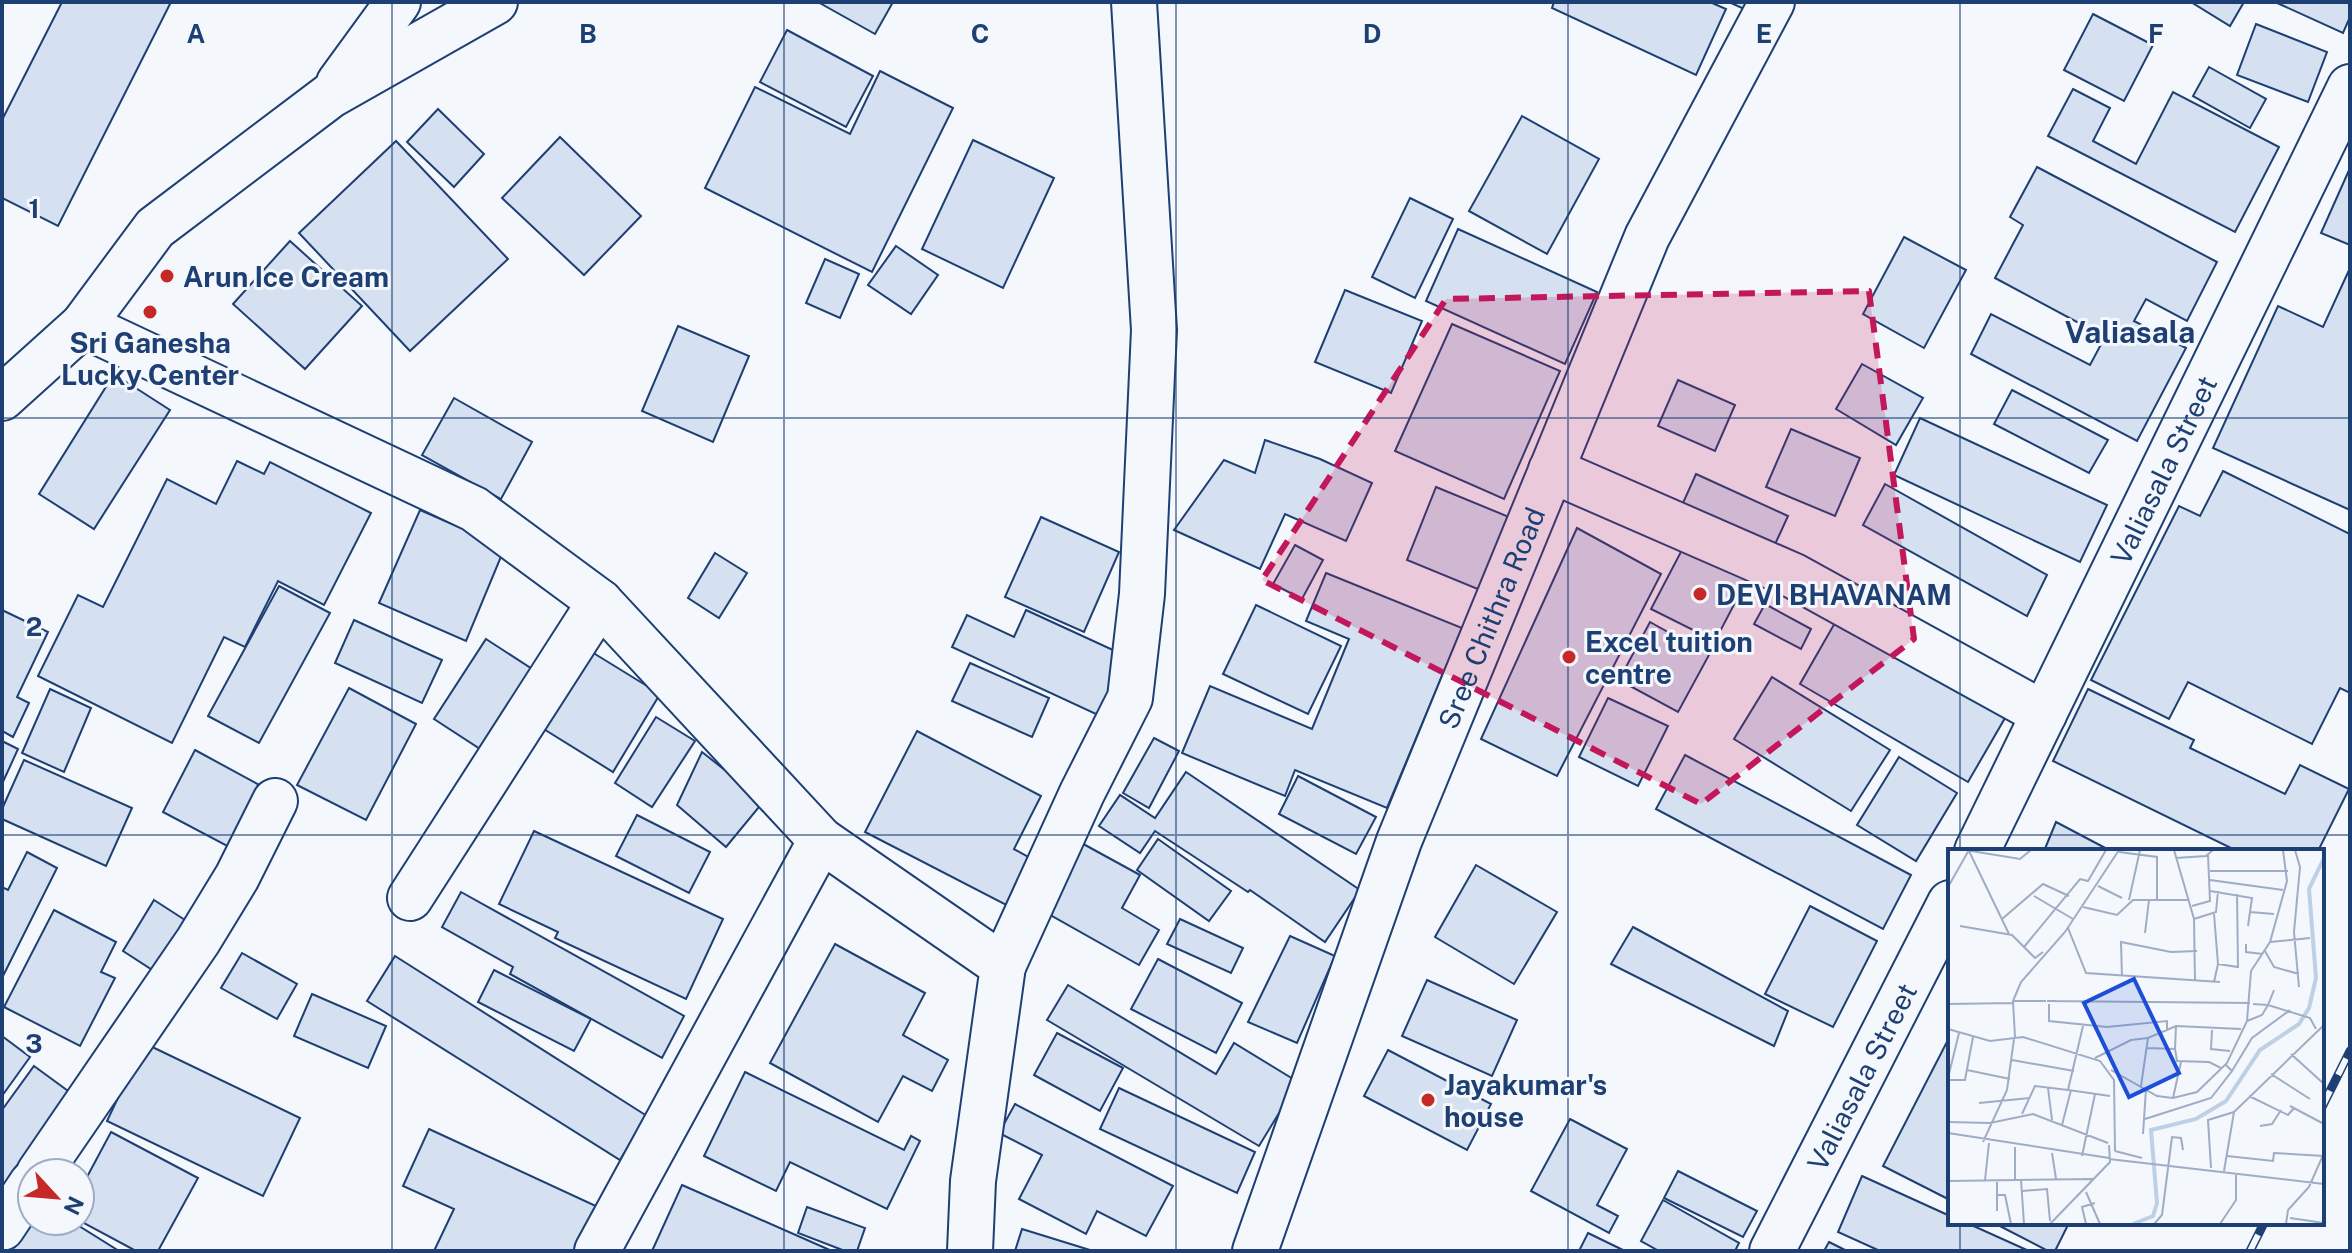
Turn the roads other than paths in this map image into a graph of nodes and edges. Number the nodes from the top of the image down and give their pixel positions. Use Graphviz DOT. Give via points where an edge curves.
graph roads {
  1 [pos="398,2"];
  2 [pos="495,2"];
  3 [pos="1134,2"];
  4 [pos="1772,2"];
  5 [pos="2350,87"];
  6 [pos="331,95"];
  7 [pos="83,325"];
  8 [pos="2,398"];
  9 [pos="1551,470"];
  10 [pos="600,602"];
  11 [pos="2044,714"];
  12 [pos="275,801"];
  13 [pos="821,840"];
  14 [pos="1978,849"];
  15 [pos="410,898"];
  16 [pos="1948,907"];
  17 [pos="1003,966"];
  18 [pos="50,1157"];
  19 [pos="16,1207"];
  20 [pos="2,1228"];
  21 [pos="597,1251"];
  22 [pos="970,1251"];
  23 [pos="1255,1251"];
  24 [pos="1772,1251"];
  1 -- 6 [label="street"];
  2 -- 6 [label="street"];
  3 -- 17 [label="street" via="1154,330 1142,594 1130,698"];
  4 -- 9 [label="street, Sree Chithra Road" via="1647,237"];
  5 -- 11 [label="street, Valiasala Street"];
  6 -- 7 [label="street" via="155,228"];
  7 -- 8 [label="street"];
  7 -- 10 [label="street" via="474,509"];
  9 -- 11 [label="street" via="1794,576"];
  9 -- 23 [label="street, Sree Chithra Road" via="1399,841"];
  10 -- 13 [label="street"];
  10 -- 15 [label="street"];
  11 -- 14 [label="street, Valiasala Street"];
  12 -- 18 [label="street" via="198,941"];
  13 -- 17 [label="street"];
  13 -- 21 [label="street"];
  16 -- 24 [label="street, Valiasala Street"];
  17 -- 22 [label="street" via="973,1181"];
  19 -- 20 [label="street"];
}
